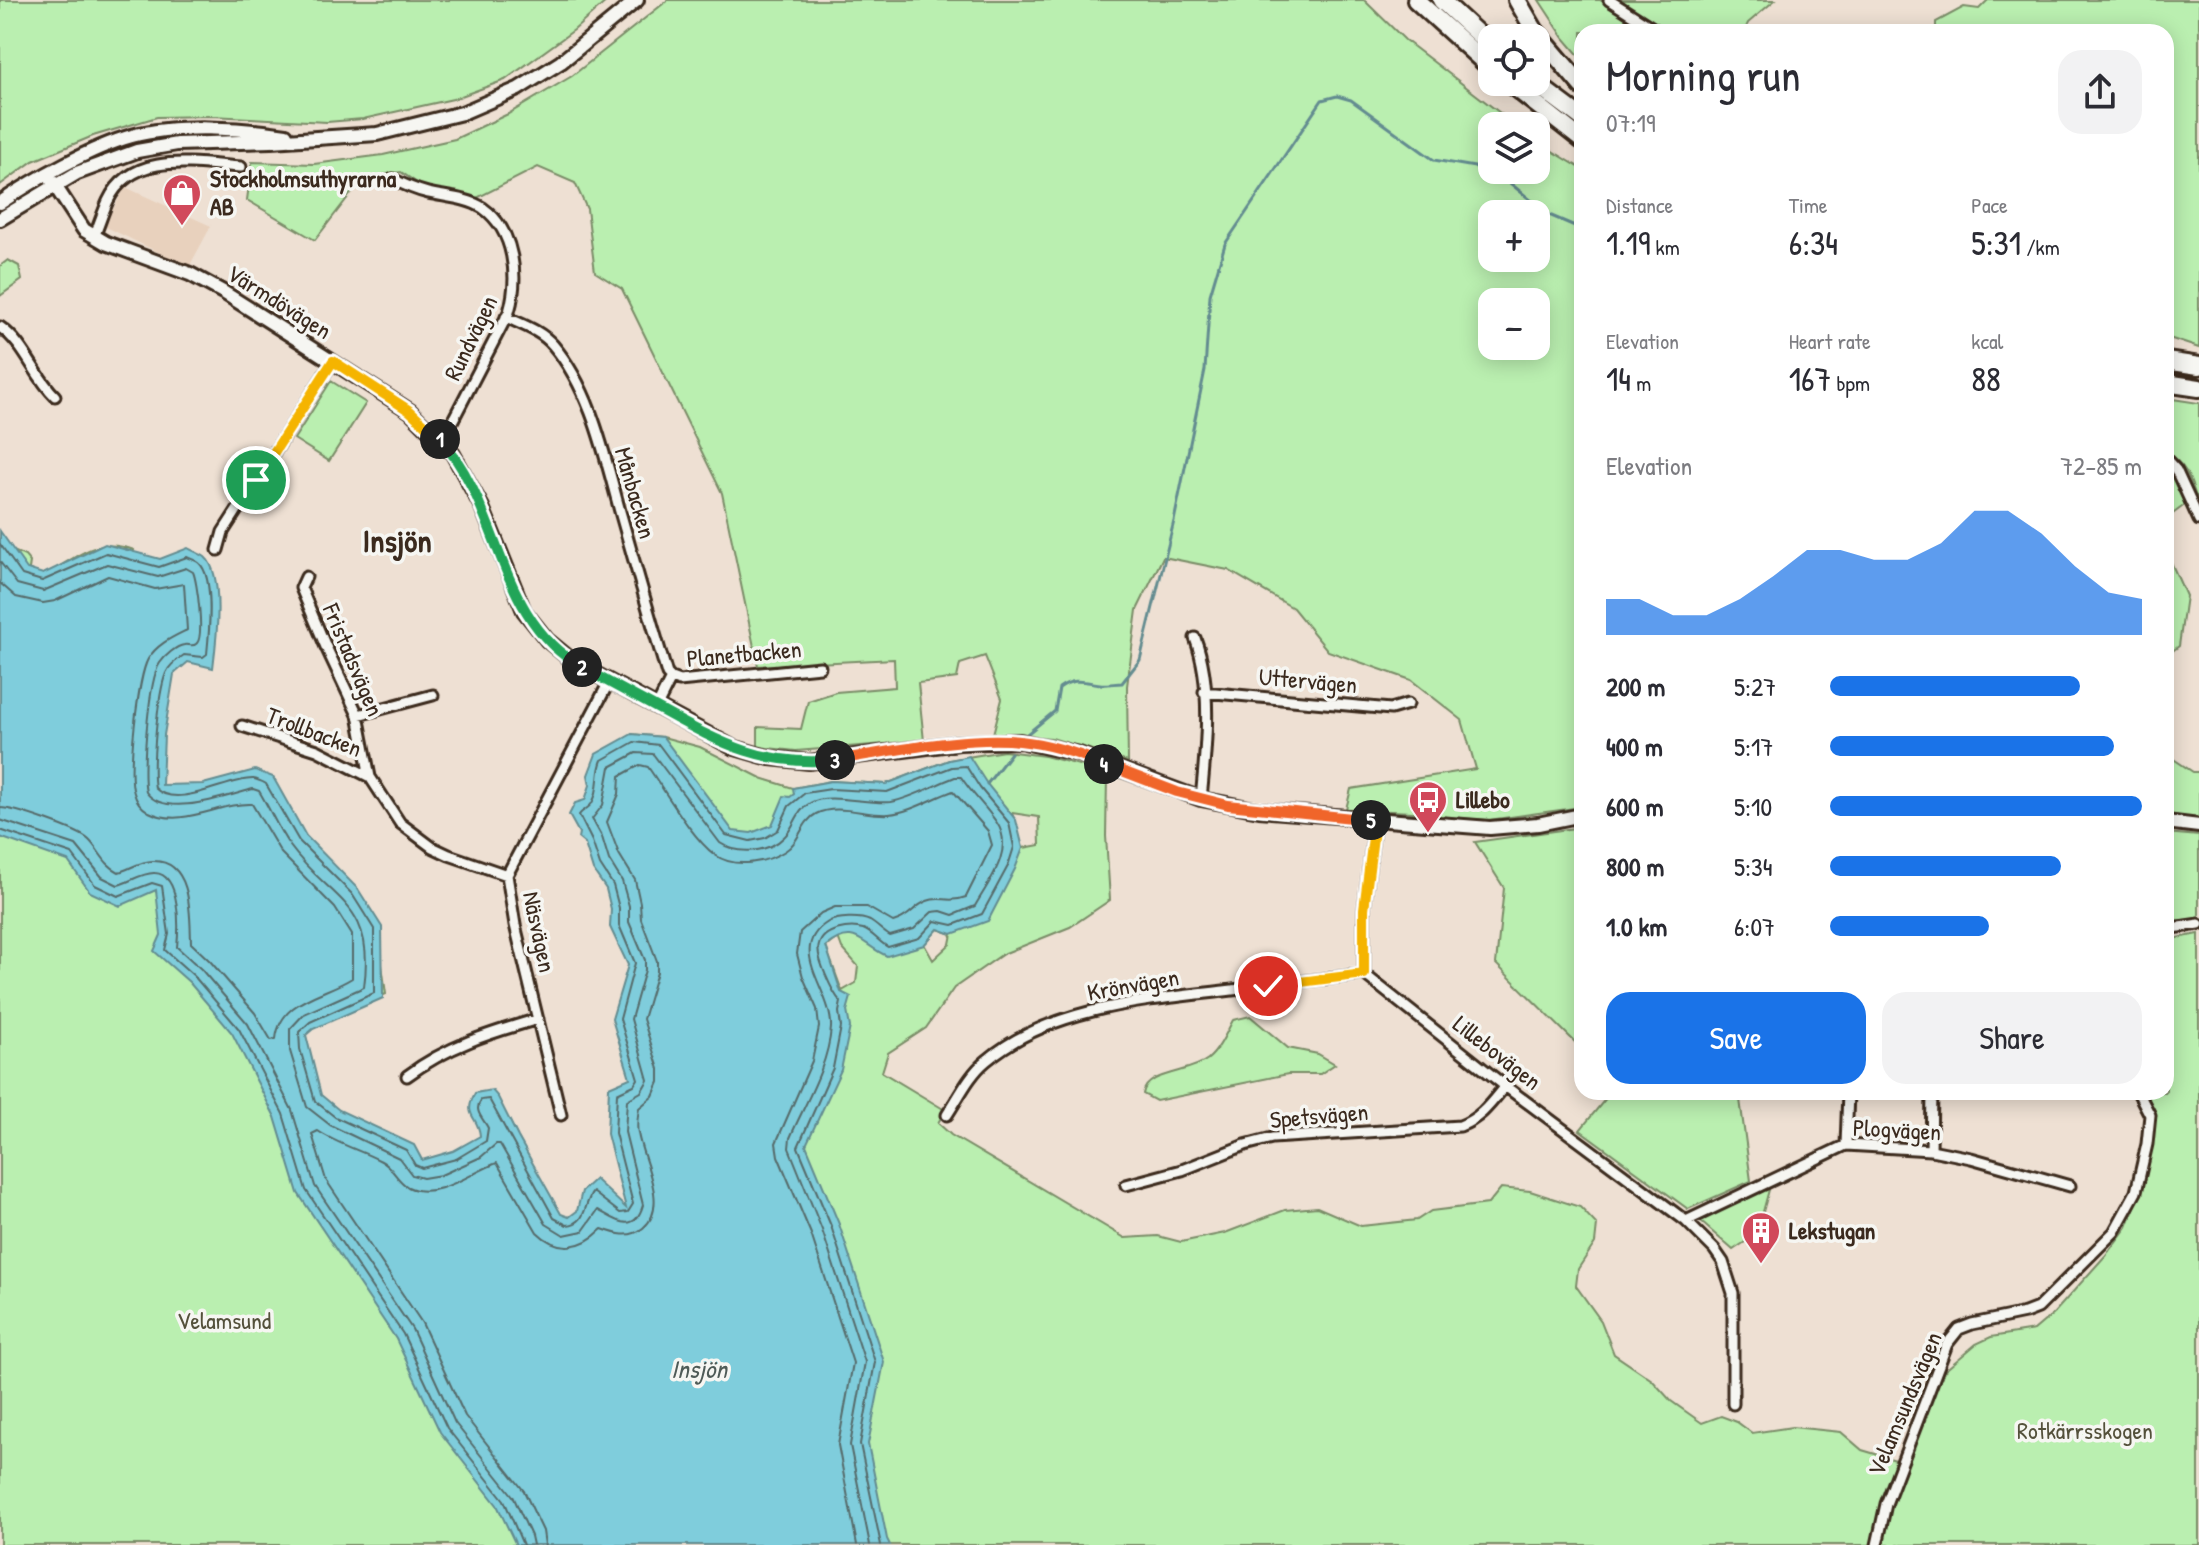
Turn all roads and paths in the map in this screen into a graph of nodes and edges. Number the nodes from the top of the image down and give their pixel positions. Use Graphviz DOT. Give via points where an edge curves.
graph roads {
  1 [pos="637,0"];
  2 [pos="1406,0"];
  3 [pos="1416,0"];
  4 [pos="1441,0"];
  5 [pos="1517,0"];
  6 [pos="1609,0"];
  7 [pos="1646,24"];
  8 [pos="1478,34"];
  9 [pos="1478,57"];
  10 [pos="1478,58"];
  11 [pos="1574,77"];
  12 [pos="1550,94"];
  13 [pos="1526,96"];
  14 [pos="1574,112"];
  15 [pos="1574,134"];
  16 [pos="241,167"];
  17 [pos="393,179"];
  18 [pos="51,180"];
  19 [pos="0,203"];
  20 [pos="0,219"];
  21 [pos="94,237"];
  22 [pos="506,317"];
  23 [pos="0,327"];
  24 [pos="333,361"];
  25 [pos="2174,362"];
  26 [pos="2199,366"];
  27 [pos="2174,384"];
  28 [pos="2199,388"];
  29 [pos="55,396"];
  30 [pos="442,441"];
  31 [pos="2174,468"];
  32 [pos="2199,520"];
  33 [pos="218,550"];
  34 [pos="306,577"];
  35 [pos="1195,638"];
  36 [pos="820,667"];
  37 [pos="671,678"];
  38 [pos="609,682"];
  39 [pos="1204,692"];
  40 [pos="433,695"];
  41 [pos="1408,704"];
  42 [pos="656,708"];
  43 [pos="358,715"];
  44 [pos="242,726"];
  45 [pos="370,777"];
  46 [pos="1201,799"];
  47 [pos="1574,817"];
  48 [pos="1375,821"];
  49 [pos="2174,823"];
  50 [pos="2199,826"];
  51 [pos="507,875"];
  52 [pos="2199,924"];
  53 [pos="2174,928"];
  54 [pos="1364,974"];
  55 [pos="538,1019"];
  56 [pos="407,1076"];
  57 [pos="1505,1086"];
  58 [pos="1848,1100"];
  59 [pos="1932,1100"];
  60 [pos="2144,1100"];
  61 [pos="561,1115"];
  62 [pos="947,1115"];
  63 [pos="1846,1145"];
  64 [pos="1931,1150"];
  65 [pos="1126,1185"];
  66 [pos="2070,1186"];
  67 [pos="1686,1221"];
  68 [pos="1733,1404"];
  69 [pos="1877,1545"];
  1 -- 18 [label="main road" via="561,62 518,89 438,121 377,134 301,137 156,131 120,140"];
  2 -- 10 [label="highway"];
  3 -- 9 [label="highway"];
  4 -- 8 [label="highway"];
  5 -- 11 [label="highway" via="1535,31"];
  6 -- 7 [label="street"];
  12 -- 14 [label="highway"];
  13 -- 15 [label="highway"];
  16 -- 21 [label="street" via="181,163 141,168 109,198"];
  17 -- 22 [label="street, Rundvägen" via="473,204 490,215 514,265"];
  18 -- 19 [label="main road" via="28,184"];
  18 -- 20 [label="main road"];
  18 -- 21 [label="main road, Värmdövägen" via="78,223"];
  21 -- 24 [label="main road, Värmdövägen" via="198,278"];
  22 -- 30 [label="street, Rundvägen"];
  22 -- 37 [label="street, Månbacken" via="544,336 578,385"];
  23 -- 29 [label="street"];
  24 -- 30 [label="main road, Värmdövägen" via="410,411"];
  24 -- 33 [label="street" via="223,532"];
  25 -- 26 [label="highway"];
  27 -- 28 [label="highway"];
  30 -- 38 [label="main road, Värmdövägen" via="482,507 524,611 565,656"];
  31 -- 32 [label="street"];
  34 -- 43 [label="street, Fristadsvägen" via="301,588"];
  35 -- 39 [label="street"];
  36 -- 37 [label="street, Planetbacken"];
  37 -- 42 [label="street"];
  38 -- 42 [label="main road, Värmdövägen"];
  38 -- 51 [label="street, Näsvägen"];
  39 -- 41 [label="street, Uttervägen" via="1391,709"];
  39 -- 46 [label="street"];
  40 -- 43 [label="street"];
  42 -- 46 [label="main road, Värmdövägen" via="709,737 770,758 809,762 959,743 1020,741 1079,754"];
  43 -- 45 [label="street, Fristadsvägen"];
  44 -- 45 [label="street, Trollbacken" via="317,750"];
  45 -- 51 [label="street, Fristadsvägen" via="400,823 432,847"];
  46 -- 48 [label="main road, Värmdövägen"];
  47 -- 48 [label="main road, Värmdövägen" via="1490,828"];
  48 -- 54 [label="street" via="1364,909"];
  49 -- 50 [label="main road"];
  51 -- 55 [label="street, Näsvägen"];
  52 -- 53 [label="street"];
  54 -- 57 [label="street, Lillebovägen"];
  54 -- 62 [label="street, Krönvägen" via="1087,1011 986,1060"];
  55 -- 56 [label="street" via="468,1040"];
  55 -- 61 [label="street, Näsvägen"];
  57 -- 65 [label="street, Spetsvägen" via="1486,1110 1460,1126 1272,1138"];
  57 -- 67 [label="street, Lillebovägen"];
  58 -- 63 [label="street"];
  59 -- 64 [label="street"];
  60 -- 69 [label="street, Velamsundsvägen" via="2150,1125 2138,1186 2114,1232 2032,1311 1959,1329 1947,1344 1886,1504"];
  63 -- 64 [label="street, Plogvägen"];
  63 -- 67 [label="street, Plogvägen"];
  64 -- 66 [label="street, Plogvägen"];
  67 -- 68 [label="street, Lillebovägen" via="1723,1262 1733,1293"];
}
